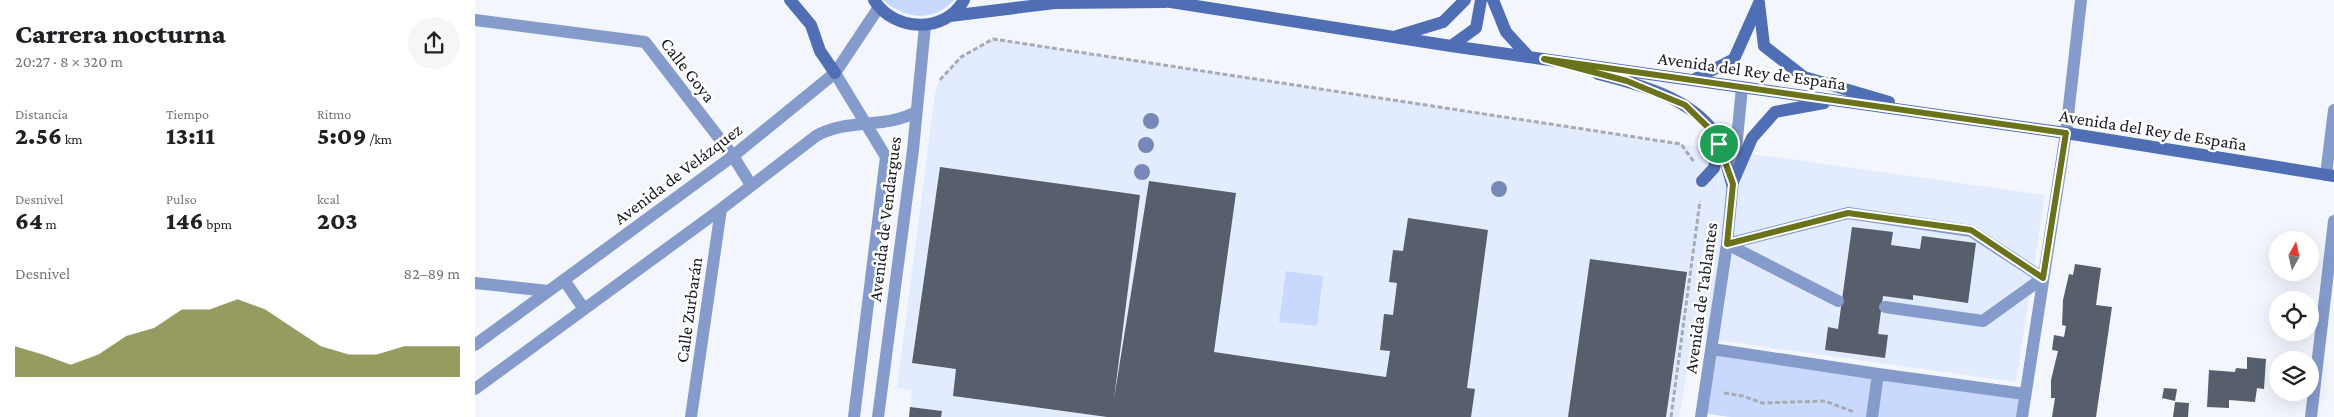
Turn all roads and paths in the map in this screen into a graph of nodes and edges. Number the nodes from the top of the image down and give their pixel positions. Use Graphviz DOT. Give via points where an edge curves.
graph roads {
  1 [pos="790,0"];
  2 [pos="964,0"];
  3 [pos="1465,0"];
  4 [pos="1481,0"];
  5 [pos="1493,0"];
  6 [pos="2081,0"];
  7 [pos="1162,1"];
  8 [pos="1759,2"];
  9 [pos="876,4"];
  10 [pos="949,16"];
  11 [pos="475,20"];
  12 [pos="925,26"];
  13 [pos="1395,37"];
  14 [pos="1451,46"];
  15 [pos="961,57"];
  16 [pos="1529,57"];
  17 [pos="1544,59"];
  18 [pos="835,73"];
  19 [pos="1693,80"];
  20 [pos="1742,87"];
  21 [pos="1837,101"];
  22 [pos="2334,110"];
  23 [pos="916,112"];
  24 [pos="1932,114"];
  25 [pos="865,122"];
  26 [pos="2066,133"];
  27 [pos="1719,144"];
  28 [pos="733,156"];
  29 [pos="2330,175"];
  30 [pos="1702,181"];
  31 [pos="1733,184"];
  32 [pos="751,185"];
  33 [pos="721,209"];
  34 [pos="2334,220"];
  35 [pos="1727,244"];
  36 [pos="2043,278"];
  37 [pos="564,280"];
  38 [pos="475,282"];
  39 [pos="548,291"];
  40 [pos="1838,301"];
  41 [pos="1885,307"];
  42 [pos="584,309"];
  43 [pos="475,345"];
  44 [pos="1712,349"];
  45 [pos="1878,374"];
  46 [pos="475,389"];
  47 [pos="1706,389"];
  48 [pos="2025,394"];
  49 [pos="1865,416"];
  50 [pos="691,417"];
  51 [pos="854,417"];
  52 [pos="877,417"];
  53 [pos="1671,417"];
  54 [pos="1701,417"];
  55 [pos="2022,417"];
  56 [pos="2311,417"];
  1 -- 18 [label="main road" via="811,25 820,52"];
  2 -- 10 [label="main road"];
  3 -- 13 [label="main road" via="1443,22"];
  4 -- 14 [label="main road" via="1476,28"];
  5 -- 16 [label="main road" via="1506,32"];
  6 -- 26 [label="street"];
  7 -- 10 [label="main road, Avenida del Rey de España" via="1055,3"];
  7 -- 13 [label="main road, Avenida del Rey de España"];
  8 -- 19 [label="main road" via="1734,59"];
  8 -- 24 [label="main road" via="1764,46 1804,77"];
  9 -- 12 [label="main road" via="903,23"];
  9 -- 18 [label="street, Avenida de Velázquez"];
  10 -- 12 [label="main road"];
  11 -- 28 [label="street, Calle Goya" via="645,42"];
  12 -- 23 [label="street, Avenida de Vendargues"];
  13 -- 14 [label="main road, Avenida del Rey de España"];
  14 -- 16 [label="main road, Avenida del Rey de España"];
  15 -- 30 [label="path" via="993,39 1681,144 1701,174"];
  16 -- 17 [label="main road, Avenida del Rey de España"];
  17 -- 19 [label="main road, Avenida del Rey de España"];
  17 -- 27 [label="main road" via="1627,81 1685,105 1715,134"];
  18 -- 25 [label="street, Avenida de Vendargues"];
  18 -- 28 [label="street, Avenida de Velázquez"];
  19 -- 20 [label="main road, Avenida del Rey de España"];
  20 -- 21 [label="main road, Avenida del Rey de España"];
  20 -- 31 [label="street, Avenida de Tablantes"];
  21 -- 24 [label="main road, Avenida del Rey de España"];
  21 -- 31 [label="main road" via="1775,112 1752,138"];
  22 -- 29 [label="street"];
  23 -- 25 [label="street" via="887,122"];
  23 -- 52 [label="street, Avenida de Vendargues"];
  24 -- 26 [label="main road, Avenida del Rey de España"];
  25 -- 32 [label="street" via="828,130"];
  25 -- 51 [label="street, Avenida de Vendargues" via="886,157"];
  26 -- 29 [label="main road, Avenida del Rey de España"];
  26 -- 36 [label="street"];
  27 -- 30 [label="main road" via="1714,168"];
  27 -- 31 [label="main road"];
  28 -- 32 [label="street, Calle Goya"];
  28 -- 37 [label="street, Avenida de Velázquez"];
  30 -- 53 [label="path" via="1698,231"];
  31 -- 35 [label="street, Avenida de Tablantes"];
  32 -- 33 [label="street"];
  33 -- 42 [label="street"];
  33 -- 50 [label="street, Calle Zurbarán"];
  34 -- 56 [label="street"];
  35 -- 36 [label="street" via="1848,213 1971,230"];
  35 -- 40 [label="street"];
  35 -- 44 [label="street, Avenida de Tablantes"];
  36 -- 41 [label="street" via="1983,321"];
  36 -- 48 [label="street"];
  37 -- 39 [label="street, Avenida de Velázquez"];
  37 -- 42 [label="street"];
  38 -- 39 [label="street"];
  39 -- 43 [label="street, Avenida de Velázquez"];
  42 -- 46 [label="street"];
  44 -- 45 [label="street"];
  44 -- 47 [label="street, Avenida de Tablantes"];
  45 -- 48 [label="street"];
  45 -- 49 [label="street"];
  47 -- 49 [label="path" via="1762,403 1825,401"];
  47 -- 54 [label="street, Avenida de Tablantes"];
  48 -- 55 [label="street"];
}
